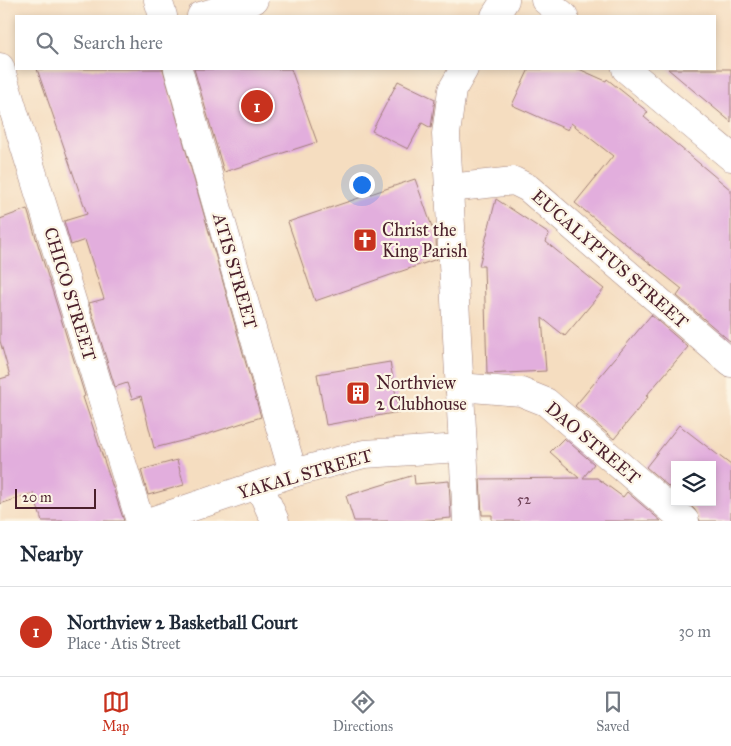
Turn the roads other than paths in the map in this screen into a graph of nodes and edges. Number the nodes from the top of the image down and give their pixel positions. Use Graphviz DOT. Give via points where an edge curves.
graph roads {
  1 [pos="158,0"];
  2 [pos="254,0"];
  3 [pos="505,0"];
  4 [pos="545,0"];
  5 [pos="163,15"];
  6 [pos="204,15"];
  7 [pos="496,15"];
  8 [pos="563,15"];
  9 [pos="0,66"];
  10 [pos="178,70"];
  11 [pos="463,70"];
  12 [pos="627,70"];
  13 [pos="731,157"];
  14 [pos="449,188"];
  15 [pos="731,363"];
  16 [pos="459,387"];
  17 [pos="462,448"];
  18 [pos="292,474"];
  19 [pos="259,485"];
  20 [pos="140,521"];
  21 [pos="151,521"];
  22 [pos="275,521"];
  23 [pos="467,521"];
  24 [pos="685,521"];
  1 -- 5 [label="street"];
  2 -- 6 [label="street"];
  3 -- 7 [label="street"];
  4 -- 8 [label="street"];
  9 -- 20 [label="street, CHICO STREET"];
  10 -- 18 [label="street, ATIS STREET"];
  11 -- 14 [label="street" via="452,90 446,134"];
  12 -- 13 [label="street"];
  14 -- 15 [label="street, EUCALYPTUS STREET" via="514,181 528,188"];
  14 -- 16 [label="street"];
  16 -- 17 [label="street"];
  16 -- 24 [label="street, DAO STREET" via="521,392 546,402"];
  17 -- 18 [label="street, YAKAL STREET" via="364,454"];
  17 -- 23 [label="street"];
  18 -- 19 [label="street, YAKAL STREET"];
  19 -- 21 [label="street, YAKAL STREET"];
  19 -- 22 [label="street"];
}
